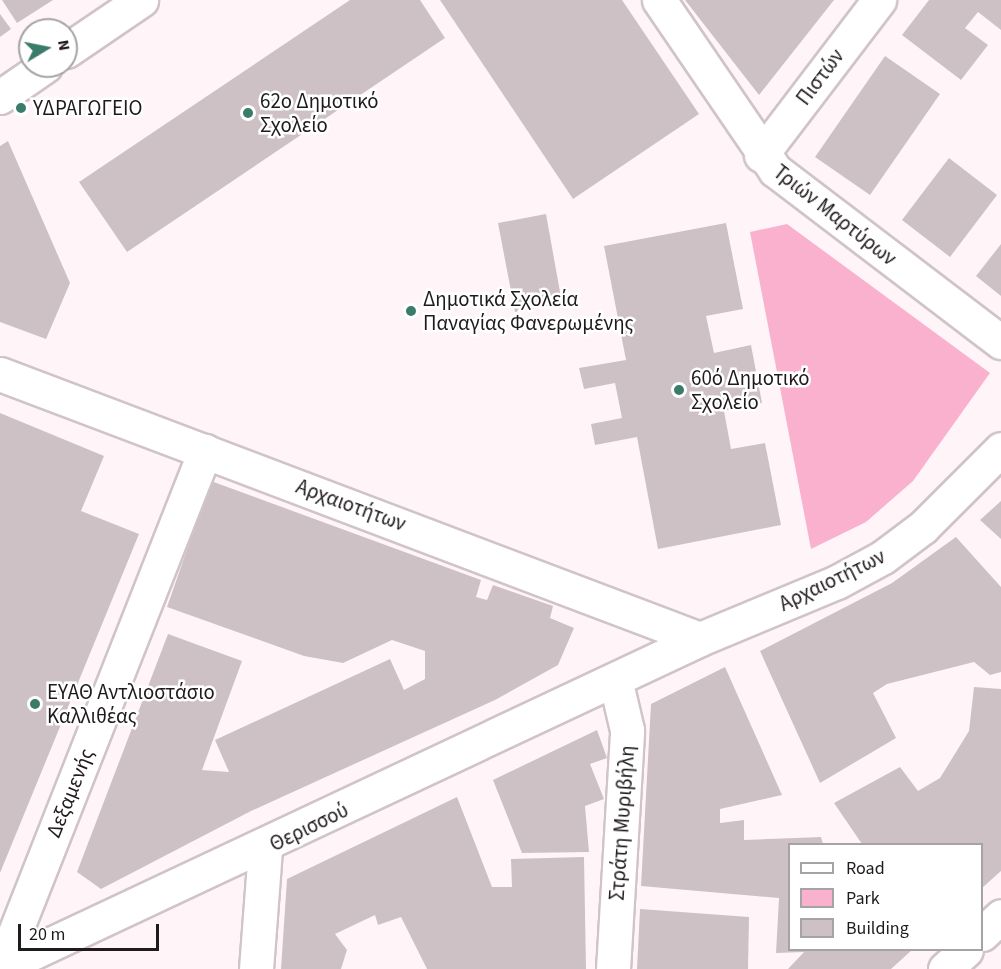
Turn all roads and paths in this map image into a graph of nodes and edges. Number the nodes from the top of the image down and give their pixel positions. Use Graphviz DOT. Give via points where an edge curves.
graph roads {
  1 [pos="141,0"];
  2 [pos="659,0"];
  3 [pos="879,0"];
  4 [pos="78,43"];
  5 [pos="28,78"];
  6 [pos="0,97"];
  7 [pos="761,155"];
  8 [pos="1001,342"];
  9 [pos="0,374"];
  10 [pos="1001,449"];
  11 [pos="205,451"];
  12 [pos="700,639"];
  13 [pos="615,679"];
  14 [pos="265,848"];
  15 [pos="1001,916"];
  16 [pos="983,932"];
  17 [pos="965,951"];
  18 [pos="1,968"];
  19 [pos="256,969"];
  20 [pos="613,969"];
  21 [pos="945,969"];
  1 -- 4 [label="street"];
  2 -- 7 [label="street, Τριών Μαρτύρων"];
  3 -- 7 [label="street, Πιστών"];
  5 -- 6 [label="street"];
  7 -- 8 [label="street, Τριών Μαρτύρων" via="791,184"];
  9 -- 11 [label="street, Αρχαιοτήτων"];
  10 -- 12 [label="street, Αρχαιοτήτων" via="923,527 884,557"];
  11 -- 12 [label="street, Αρχαιοτήτων"];
  11 -- 18 [label="street, Δεξαμενής"];
  12 -- 13 [label="street, Αρχαιοτήτων"];
  13 -- 14 [label="street, Θερισσού"];
  13 -- 20 [label="street, Στράτη Μυριβήλη" via="627,730"];
  14 -- 18 [label="street, Θερισσού"];
  14 -- 19 [label="street"];
  15 -- 16 [label="street"];
  17 -- 21 [label="street"];
}
